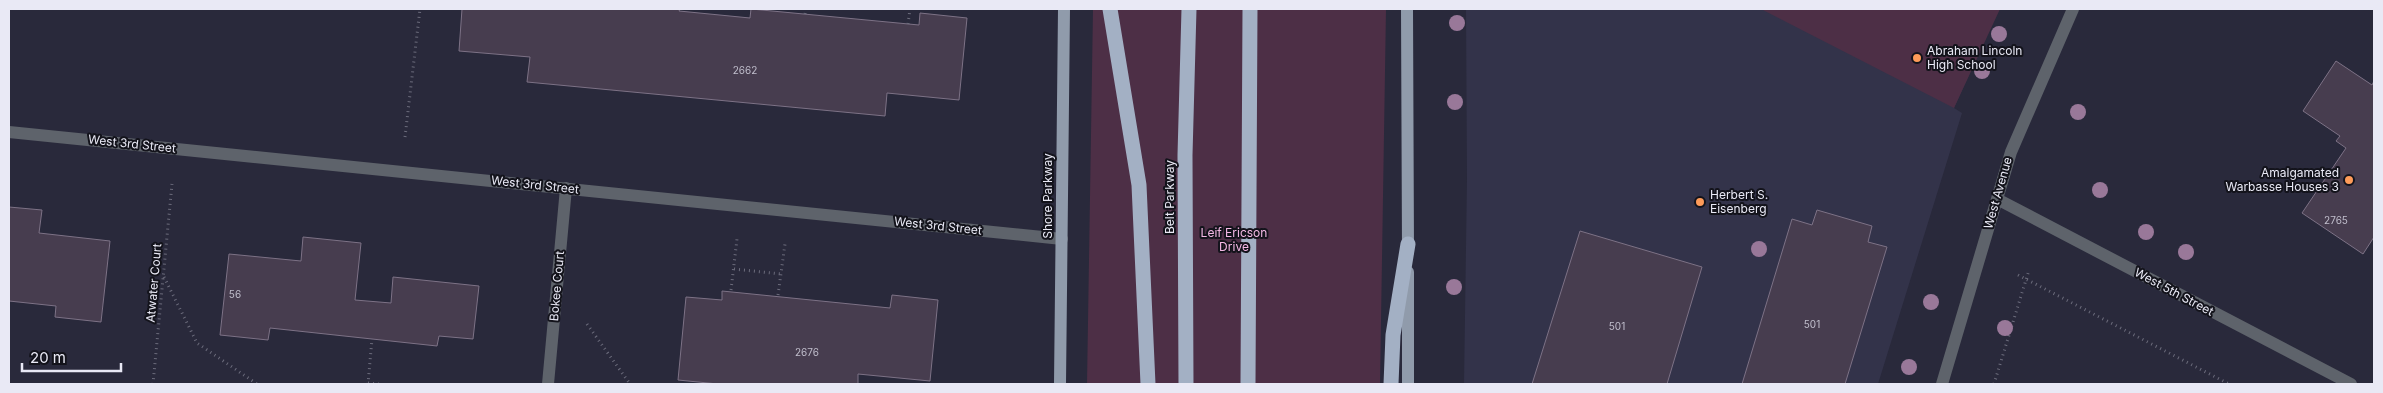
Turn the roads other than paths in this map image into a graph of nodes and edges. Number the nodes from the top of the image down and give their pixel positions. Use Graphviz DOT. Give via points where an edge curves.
graph roads {
  1 [pos="1064,9"];
  2 [pos="1110,9"];
  3 [pos="1188,9"];
  4 [pos="1250,9"];
  5 [pos="1407,9"];
  6 [pos="2074,9"];
  7 [pos="9,132"];
  8 [pos="566,188"];
  9 [pos="1996,199"];
  10 [pos="1062,238"];
  11 [pos="1408,244"];
  12 [pos="548,384"];
  13 [pos="1060,384"];
  14 [pos="1148,384"];
  15 [pos="1186,384"];
  16 [pos="1248,384"];
  17 [pos="1391,384"];
  18 [pos="1408,384"];
  19 [pos="1942,384"];
  20 [pos="2351,384"];
  1 -- 10 [label="main road, Shore Parkway"];
  2 -- 14 [label="highway" via="1139,185"];
  3 -- 15 [label="highway, Belt Parkway"];
  4 -- 16 [label="highway"];
  5 -- 11 [label="main road"];
  6 -- 9 [label="street, West Avenue" via="2010,152"];
  7 -- 8 [label="street, West 3rd Street"];
  8 -- 10 [label="street, West 3rd Street"];
  8 -- 12 [label="street, Bokee Court"];
  9 -- 19 [label="street, West Avenue"];
  9 -- 20 [label="street, West 5th Street"];
  10 -- 13 [label="main road, Shore Parkway"];
  11 -- 17 [label="highway" via="1393,335"];
  11 -- 18 [label="main road"];
}
